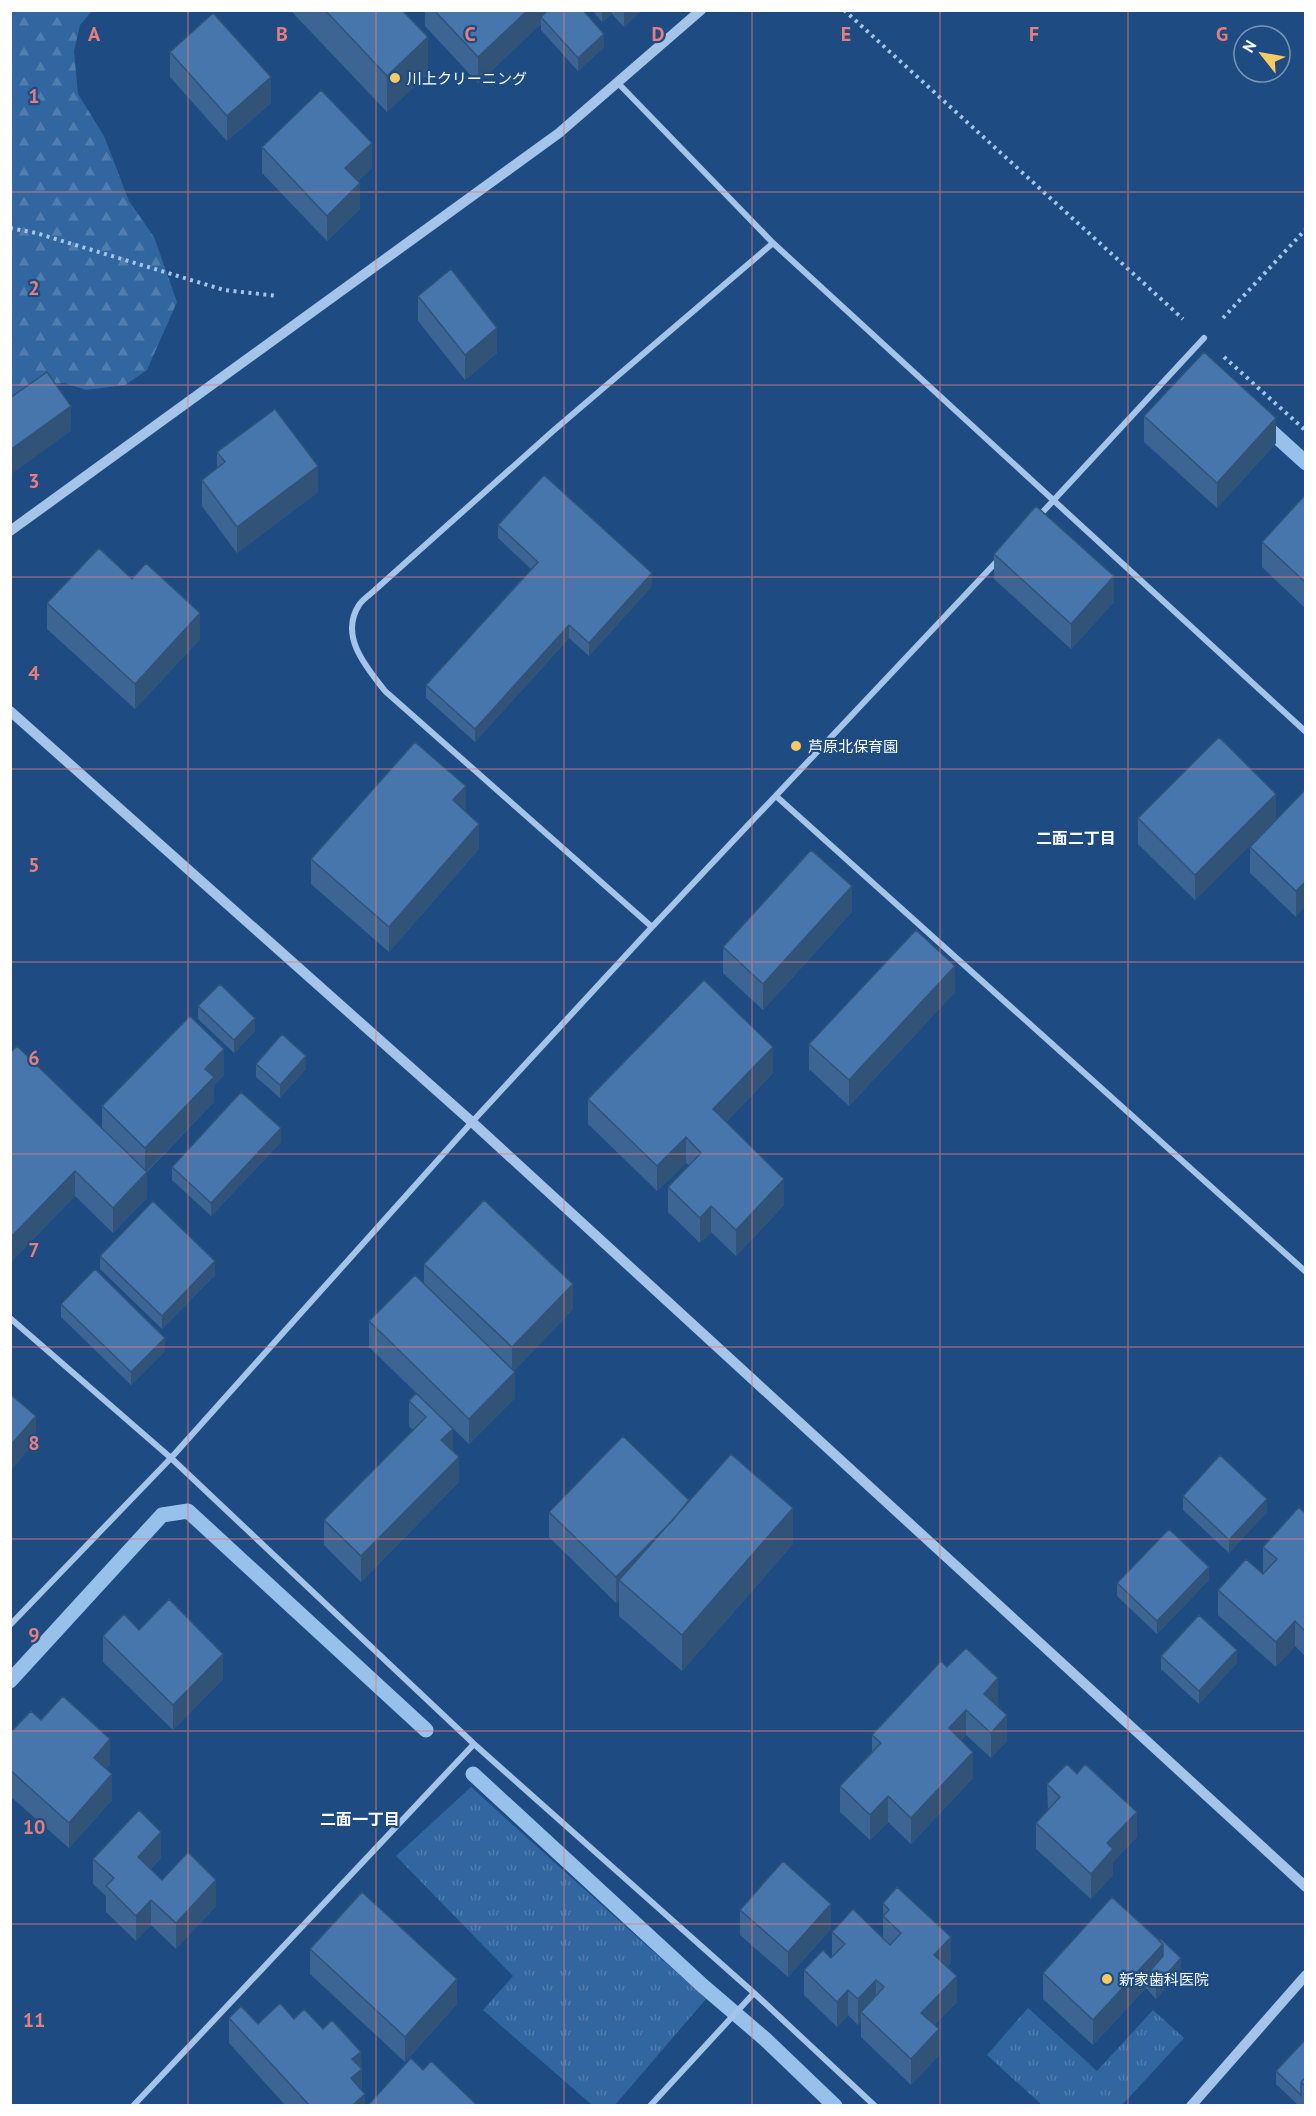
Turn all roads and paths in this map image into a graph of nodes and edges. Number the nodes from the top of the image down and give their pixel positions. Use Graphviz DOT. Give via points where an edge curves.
graph roads {
  1 [pos="701,10"];
  2 [pos="844,10"];
  3 [pos="618,83"];
  4 [pos="10,228"];
  5 [pos="1305,229"];
  6 [pos="773,243"];
  7 [pos="327,301"];
  8 [pos="1204,338"];
  9 [pos="1305,431"];
  10 [pos="1053,502"];
  11 [pos="1037,519"];
  12 [pos="10,531"];
  13 [pos="1004,554"];
  14 [pos="10,711"];
  15 [pos="1305,732"];
  16 [pos="776,796"];
  17 [pos="652,927"];
  18 [pos="472,1122"];
  19 [pos="1305,1272"];
  20 [pos="10,1318"];
  21 [pos="171,1458"];
  22 [pos="10,1625"];
  23 [pos="474,1744"];
  24 [pos="1305,1887"];
  25 [pos="1305,1975"];
  26 [pos="754,1993"];
  27 [pos="133,2106"];
  28 [pos="650,2106"];
  29 [pos="875,2106"];
  30 [pos="1191,2106"];
  1 -- 3 [label="street"];
  2 -- 8 [label="path"];
  3 -- 6 [label="street"];
  3 -- 7 [label="street" via="559,133"];
  4 -- 7 [label="path" via="224,290"];
  5 -- 8 [label="path"];
  6 -- 10 [label="street"];
  6 -- 17 [label="street" via="376,589 359,605 351,624 355,647 385,691"];
  7 -- 12 [label="street"];
  8 -- 9 [label="path"];
  8 -- 10 [label="street"];
  10 -- 11 [label="street"];
  10 -- 15 [label="street"];
  13 -- 16 [label="street"];
  14 -- 18 [label="street"];
  16 -- 17 [label="street"];
  16 -- 19 [label="street"];
  17 -- 18 [label="street"];
  18 -- 21 [label="street"];
  18 -- 24 [label="street"];
  20 -- 21 [label="street"];
  21 -- 22 [label="street"];
  21 -- 23 [label="street"];
  23 -- 26 [label="street"];
  23 -- 27 [label="street"];
  25 -- 30 [label="street"];
  26 -- 28 [label="street"];
  26 -- 29 [label="street"];
}
